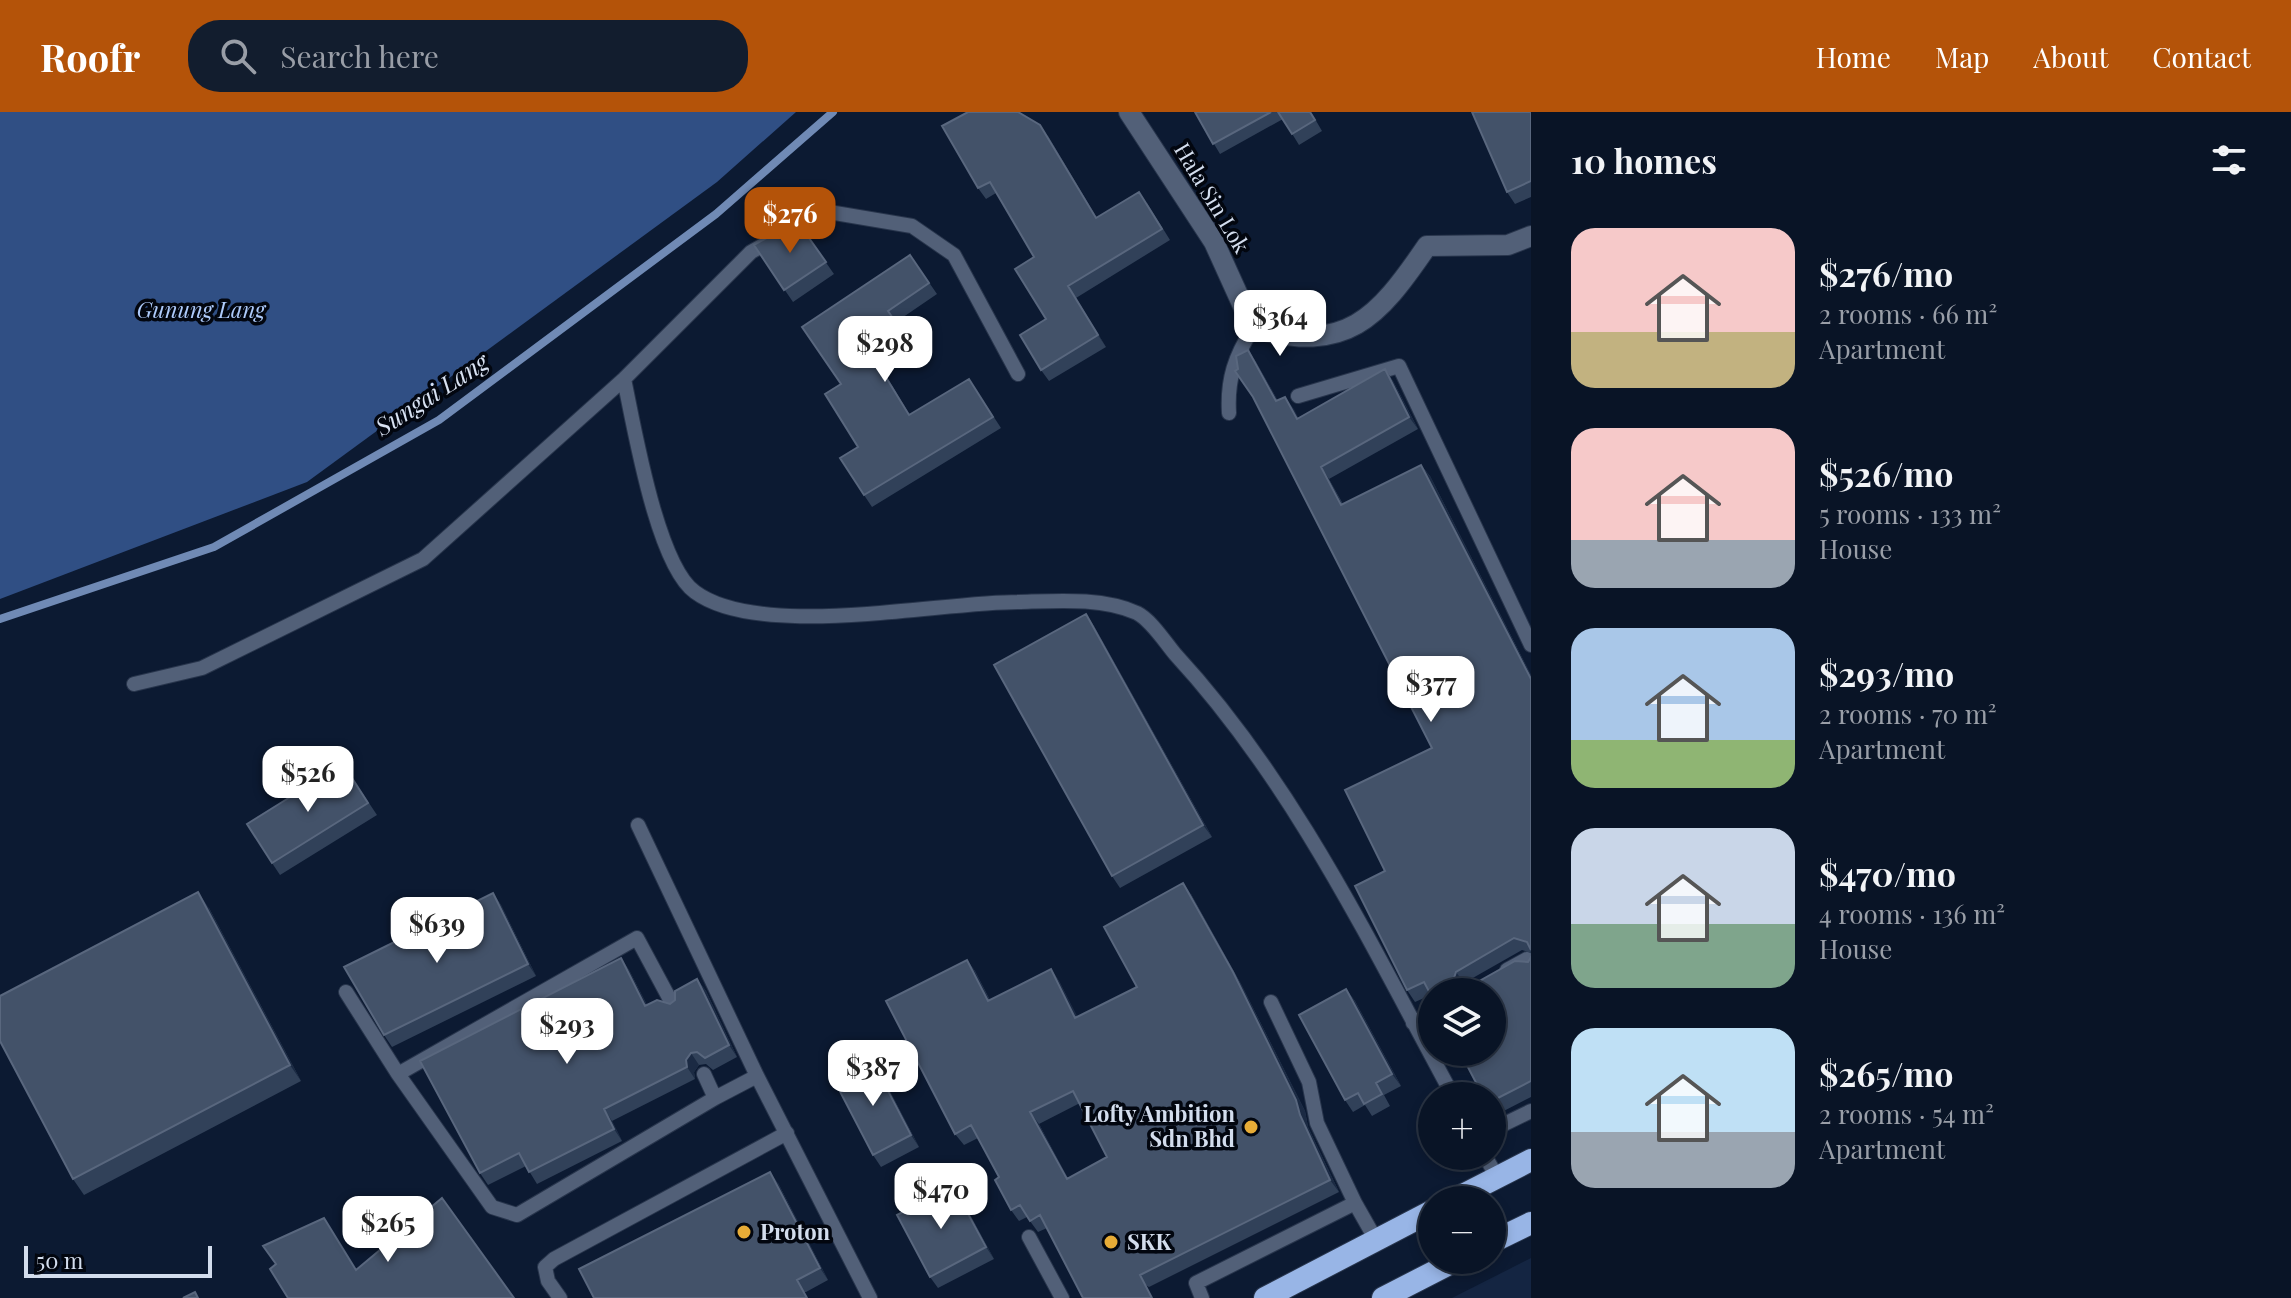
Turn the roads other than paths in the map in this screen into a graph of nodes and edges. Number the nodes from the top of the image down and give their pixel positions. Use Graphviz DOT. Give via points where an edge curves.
graph roads {
  1 [pos="1129,112"];
  2 [pos="1531,236"];
  3 [pos="1253,328"];
  4 [pos="1018,374"];
  5 [pos="624,379"];
  6 [pos="1298,396"];
  7 [pos="1229,413"];
  8 [pos="1531,645"];
  9 [pos="134,684"];
  10 [pos="638,825"];
  11 [pos="1531,966"];
  12 [pos="1494,978"];
  13 [pos="346,992"];
  14 [pos="1271,1002"];
  15 [pos="674,1007"];
  16 [pos="1418,1020"];
  17 [pos="1413,1023"];
  18 [pos="398,1074"];
  19 [pos="704,1074"];
  20 [pos="757,1076"];
  21 [pos="1445,1082"];
  22 [pos="715,1098"];
  23 [pos="1531,1111"];
  24 [pos="1506,1123"];
  25 [pos="787,1133"];
  26 [pos="1531,1160"];
  27 [pos="1493,1170"];
  28 [pos="1497,1177"];
  29 [pos="1480,1186"];
  30 [pos="1355,1203"];
  31 [pos="1418,1218"];
  32 [pos="1531,1223"];
  33 [pos="1506,1235"];
  34 [pos="1029,1237"];
  35 [pos="1376,1240"];
  36 [pos="1430,1274"];
  37 [pos="560,1298"];
  38 [pos="870,1298"];
  39 [pos="1062,1298"];
  40 [pos="1202,1298"];
  41 [pos="1265,1298"];
  42 [pos="1383,1298"];
  1 -- 3 [label="street, Hala Sin Lok" via="1214,242"];
  2 -- 3 [label="street" via="1508,245 1427,246 1380,309 1346,331 1293,339"];
  3 -- 7 [label="lane" via="1227,384"];
  4 -- 5 [label="lane" via="954,255 912,226 823,211 751,252"];
  5 -- 9 [label="lane" via="423,559 202,668"];
  5 -- 17 [label="lane" via="642,470 673,560 693,591 728,609 786,615 1083,601 1138,613 1203,685 1290,804"];
  6 -- 8 [label="lane" via="1399,366"];
  10 -- 20 [label="lane"];
  11 -- 12 [label="lane" via="1527,959"];
  13 -- 18 [label="lane"];
  14 -- 30 [label="lane" via="1309,1082 1317,1123"];
  15 -- 18 [label="lane" via="637,938"];
  16 -- 17 [label="lane"];
  17 -- 21 [label="lane"];
  18 -- 22 [label="lane" via="492,1207 517,1215"];
  19 -- 22 [label="lane"];
  20 -- 22 [label="lane"];
  20 -- 25 [label="lane"];
  23 -- 24 [label="lane"];
  25 -- 37 [label="lane" via="554,1259 545,1267"];
  25 -- 38 [label="lane"];
  26 -- 28 [label="highway"];
  27 -- 28 [label="lane"];
  28 -- 29 [label="highway"];
  30 -- 35 [label="lane"];
  30 -- 40 [label="lane" via="1196,1283"];
  31 -- 35 [label="highway"];
  32 -- 33 [label="highway"];
  34 -- 39 [label="lane"];
  35 -- 41 [label="highway"];
  36 -- 42 [label="highway"];
}
